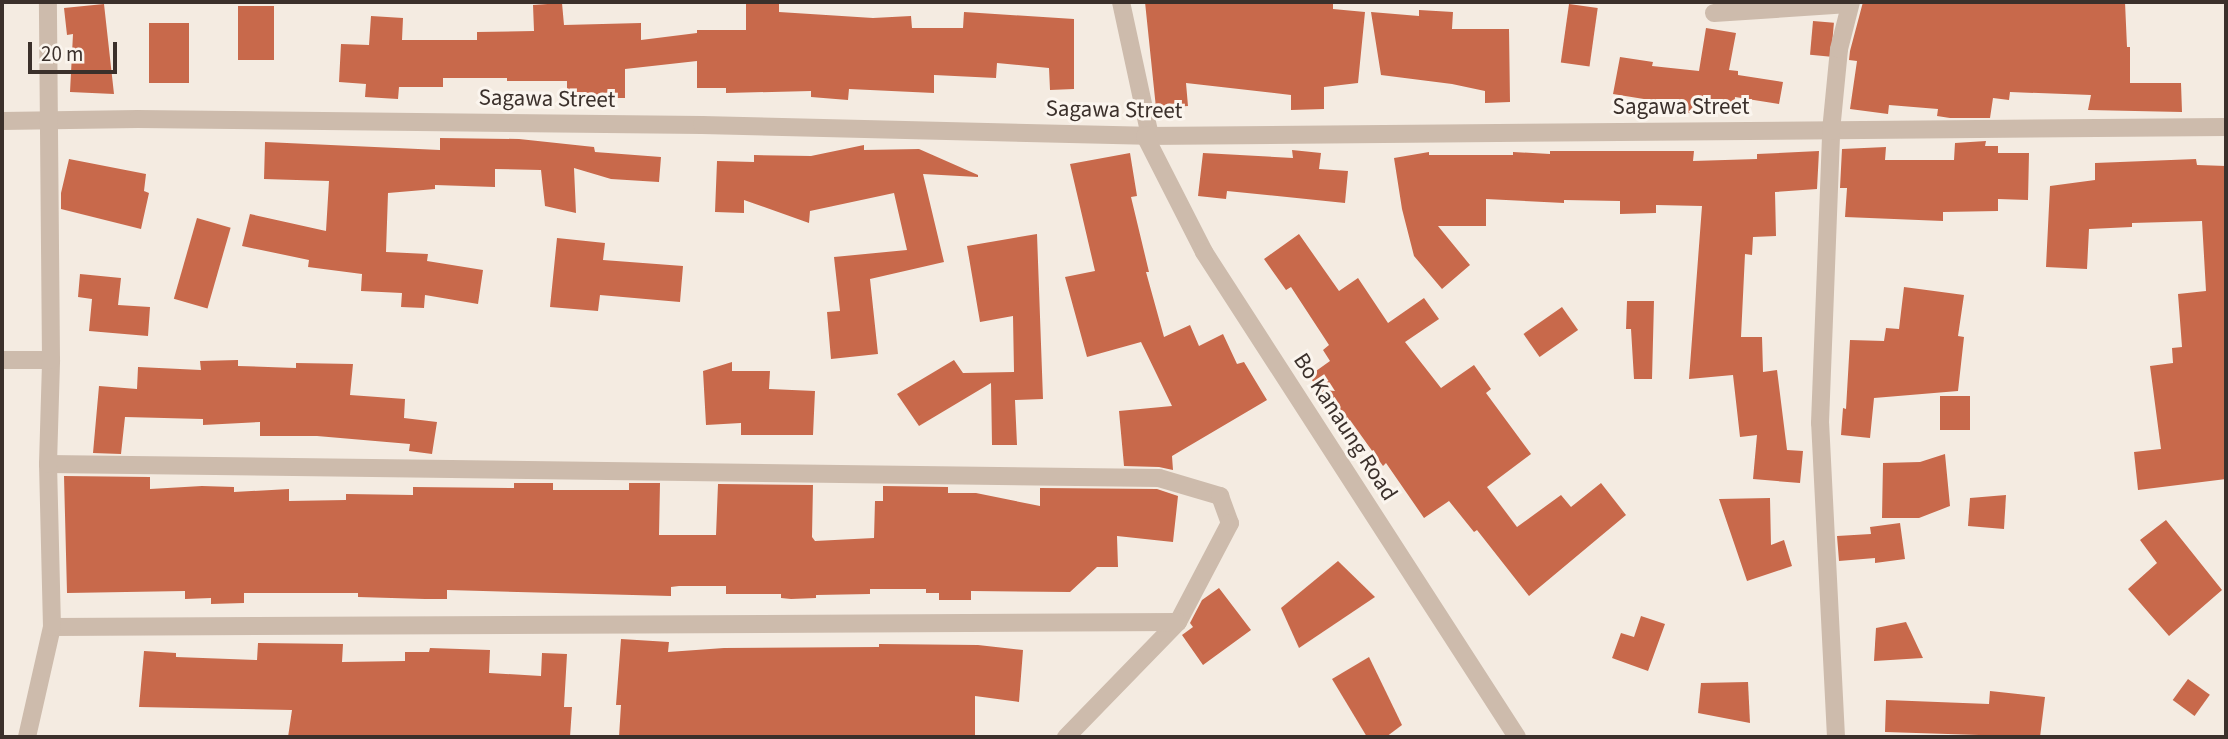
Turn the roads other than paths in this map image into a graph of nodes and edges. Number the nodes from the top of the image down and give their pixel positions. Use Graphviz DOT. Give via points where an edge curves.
graph roads {
  1 [pos="48,2"];
  2 [pos="1121,2"];
  3 [pos="1850,3"];
  4 [pos="1783,5"];
  5 [pos="1714,13"];
  6 [pos="2,121"];
  7 [pos="49,123"];
  8 [pos="2226,127"];
  9 [pos="1831,131"];
  10 [pos="1147,136"];
  11 [pos="2,359"];
  12 [pos="51,360"];
  13 [pos="48,464"];
  14 [pos="1178,622"];
  15 [pos="52,627"];
  16 [pos="27,737"];
  17 [pos="1066,737"];
  18 [pos="1517,737"];
  19 [pos="1836,737"];
  1 -- 7 [label="street"];
  2 -- 10 [label="street, Bo Kanaung Road"];
  3 -- 4 [label="street"];
  3 -- 9 [label="street" via="1839,49"];
  4 -- 5 [label="street"];
  6 -- 7 [label="street, Sagawa Street"];
  7 -- 10 [label="street, Sagawa Street" via="138,119 702,125"];
  7 -- 12 [label="street"];
  8 -- 9 [label="street, Sagawa Street"];
  9 -- 10 [label="street, Sagawa Street"];
  9 -- 19 [label="street" via="1820,423"];
  10 -- 18 [label="street, Bo Kanaung Road" via="1204,252"];
  11 -- 12 [label="street"];
  12 -- 13 [label="street"];
  13 -- 14 [label="street" via="1158,478 1220,496 1230,523"];
  13 -- 15 [label="street"];
  14 -- 15 [label="street"];
  14 -- 17 [label="street"];
  15 -- 16 [label="street"];
}
